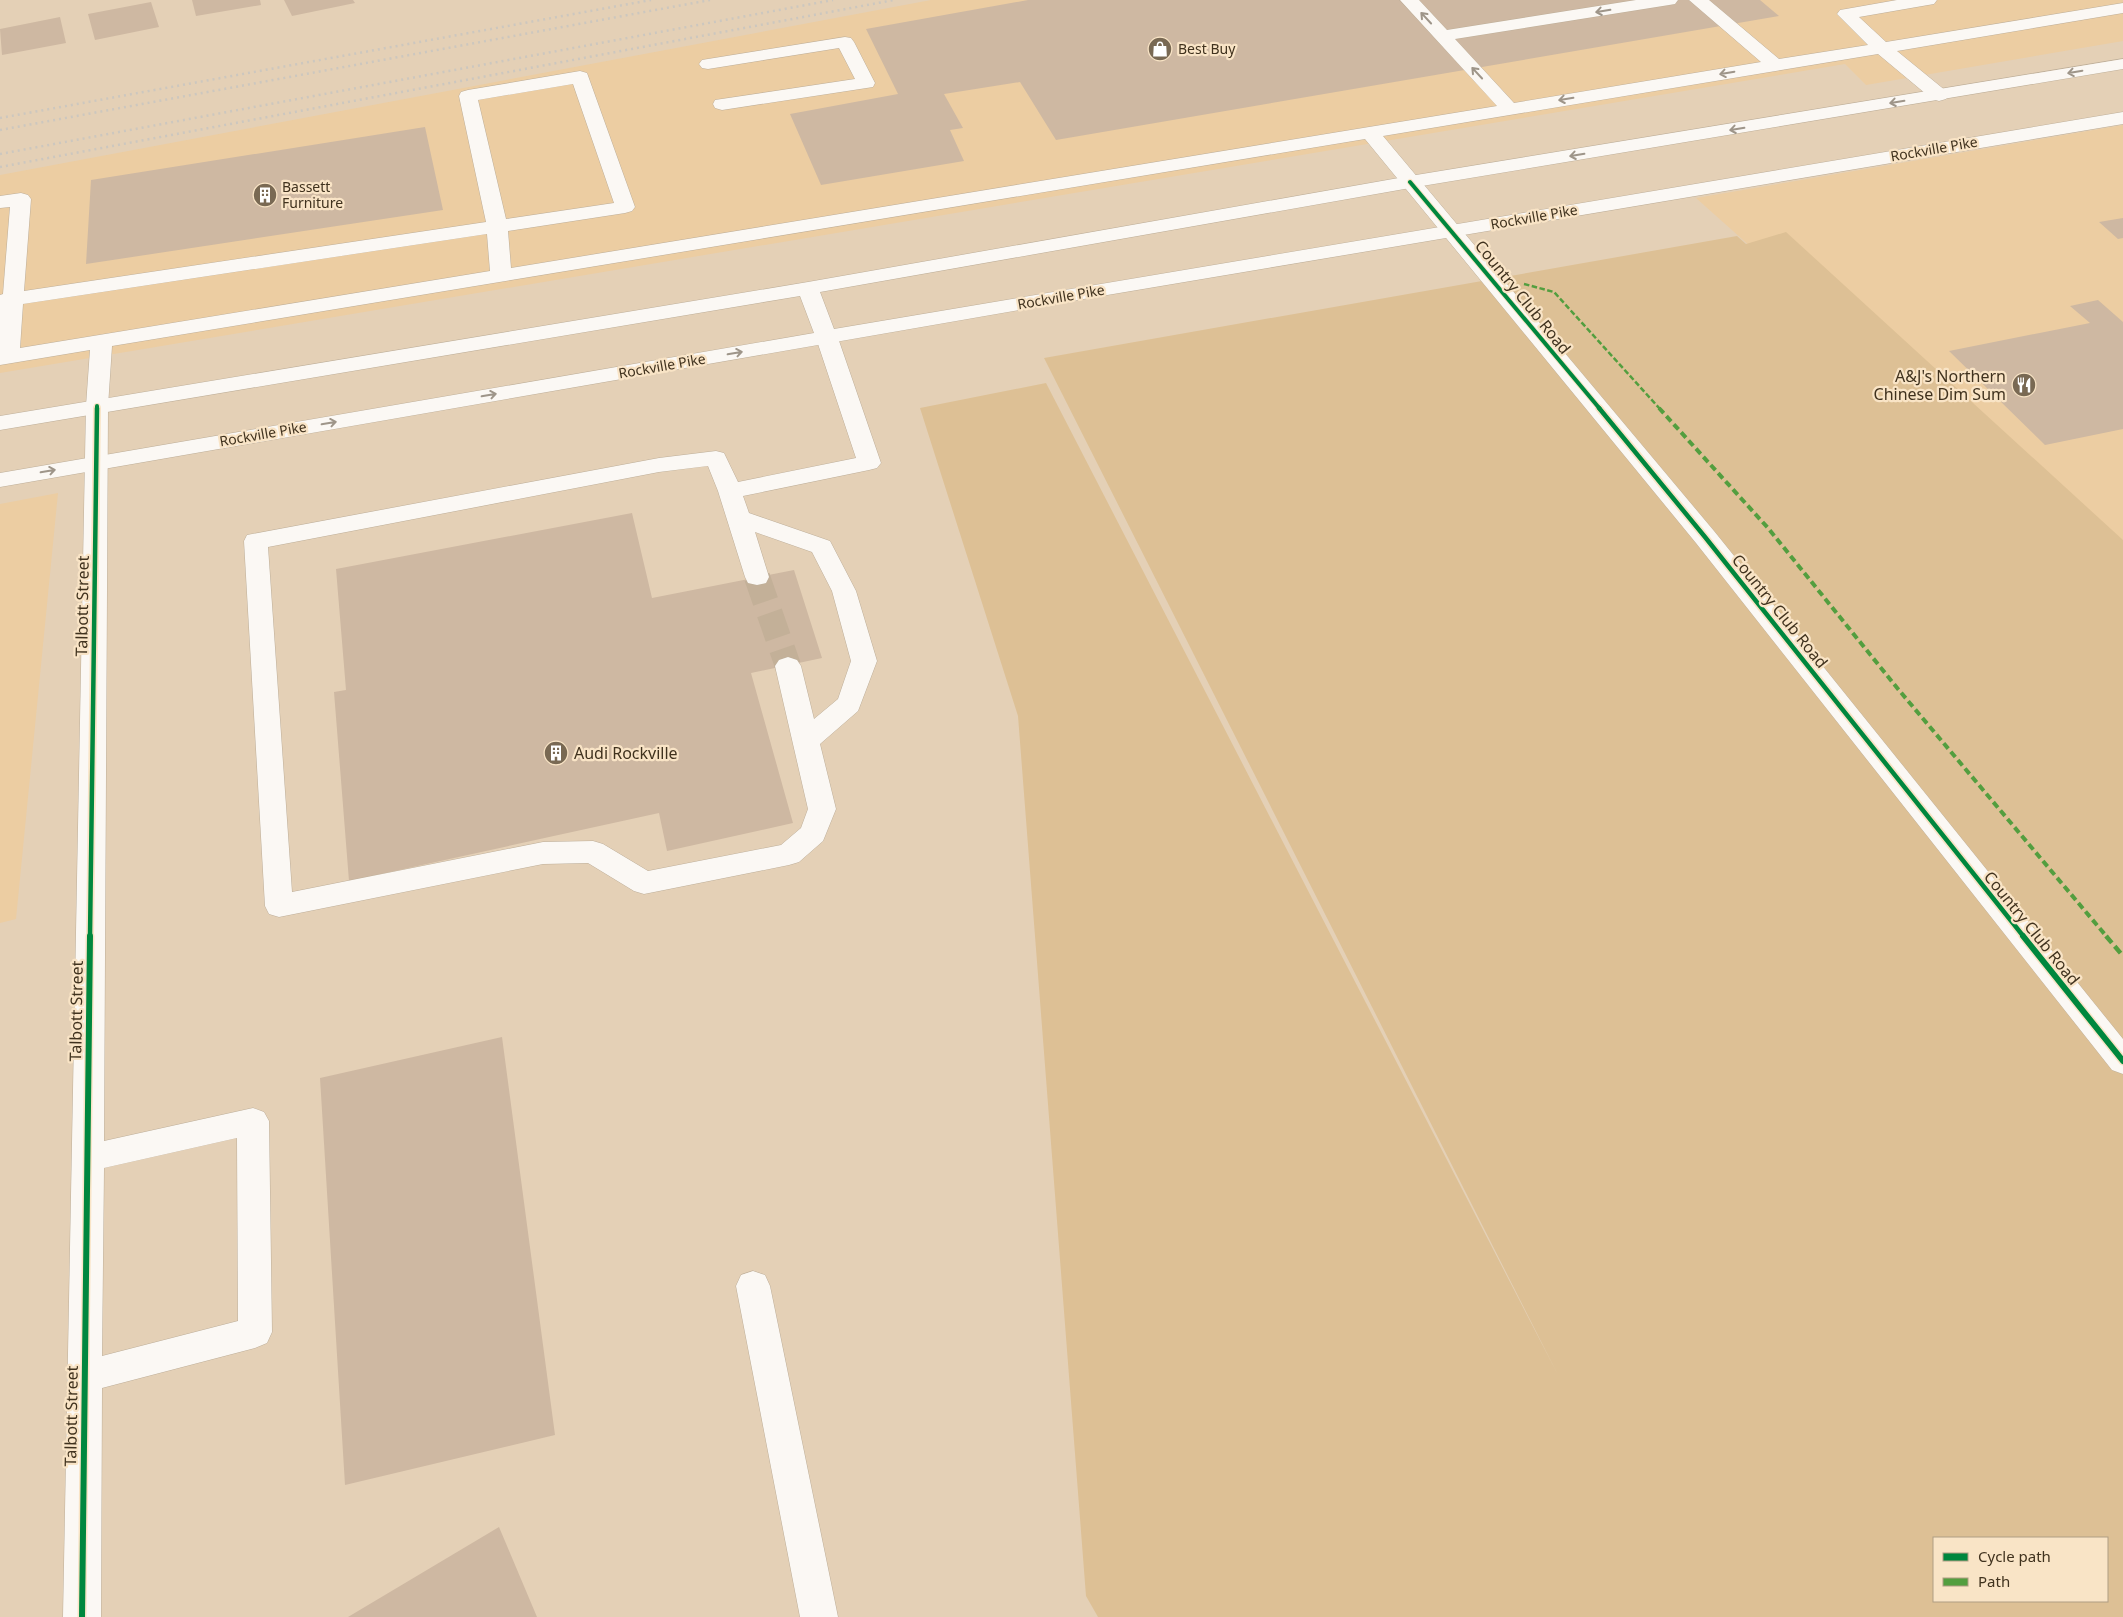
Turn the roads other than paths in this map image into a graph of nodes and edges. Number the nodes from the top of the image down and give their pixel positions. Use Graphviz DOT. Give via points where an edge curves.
graph roads {
  1 [pos="1409,0"];
  2 [pos="1669,0"];
  3 [pos="1698,0"];
  4 [pos="1928,0"];
  5 [pos="2076,0"];
  6 [pos="2123,8"];
  7 [pos="2093,12"];
  8 [pos="1443,36"];
  9 [pos="1880,47"];
  10 [pos="708,64"];
  11 [pos="2123,64"];
  12 [pos="1775,65"];
  13 [pos="1939,95"];
  14 [pos="722,104"];
  15 [pos="1510,109"];
  16 [pos="2123,118"];
  17 [pos="1369,131"];
  18 [pos="1410,182"];
  19 [pos="0,202"];
  20 [pos="497,226"];
  21 [pos="1452,231"];
  22 [pos="501,276"];
  23 [pos="808,288"];
  24 [pos="6,300"];
  25 [pos="827,338"];
  26 [pos="102,342"];
  27 [pos="4,358"];
  28 [pos="97,406"];
  29 [pos="0,423"];
  30 [pos="96,462"];
  31 [pos="0,480"];
  32 [pos="730,491"];
  33 [pos="738,518"];
  34 [pos="757,577"];
  35 [pos="788,666"];
  36 [pos="806,741"];
  37 [pos="2123,1061"];
  38 [pos="87,1158"];
  39 [pos="753,1286"];
  40 [pos="84,1377"];
  41 [pos="82,1617"];
  42 [pos="819,1617"];
  8 -- 1 [label="main road, one-way"];
  2 -- 8 [label="main road, one-way"];
  3 -- 12 [label="main road"];
  4 -- 9 [label="main road" via="1846,14"];
  5 -- 7 [label="main road"];
  6 -- 7 [label="main road"];
  7 -- 9 [label="main road"];
  15 -- 8 [label="main road, one-way"];
  9 -- 12 [label="main road"];
  9 -- 13 [label="main road"];
  10 -- 14 [label="main road" via="845,42 866,83"];
  11 -- 13 [label="main road, one-way"];
  12 -- 15 [label="main road, one-way"];
  13 -- 18 [label="main road, one-way"];
  15 -- 17 [label="main road"];
  16 -- 21 [label="main road, Rockville Pike"];
  17 -- 18 [label="main road, Country Club Road"];
  17 -- 22 [label="main road"];
  18 -- 21 [label="main road, Country Club Road"];
  18 -- 23 [label="main road"];
  19 -- 24 [label="main road" via="21,199"];
  20 -- 20 [label="main road" via="625,207 580,77 468,96"];
  20 -- 22 [label="main road"];
  20 -- 24 [label="main road"];
  21 -- 25 [label="main road, Rockville Pike"];
  21 -- 37 [label="main road, Country Club Road" via="1705,537"];
  22 -- 26 [label="main road"];
  23 -- 25 [label="main road"];
  23 -- 28 [label="main road"];
  24 -- 27 [label="main road"];
  30 -- 25 [label="main road, Rockville Pike, one-way"];
  25 -- 32 [label="main road" via="869,463"];
  26 -- 27 [label="main road"];
  26 -- 28 [label="main road, Talbott Street"];
  28 -- 29 [label="main road"];
  28 -- 30 [label="main road, Talbott Street"];
  31 -- 30 [label="main road, Rockville Pike, one-way"];
  30 -- 38 [label="main road, Talbott Street"];
  32 -- 33 [label="main road"];
  32 -- 36 [label="main road" via="716,458 659,465 256,541 279,906 543,853 593,852 644,883 789,854 813,834 822,808"];
  33 -- 34 [label="main road"];
  33 -- 36 [label="main road" via="821,547 844,591 864,661 850,704"];
  35 -- 36 [label="main road"];
  38 -- 40 [label="main road, Talbott Street"];
  38 -- 40 [label="main road" via="253,1121 255,1332"];
  39 -- 42 [label="main road"];
  40 -- 41 [label="main road, Talbott Street"];
}
